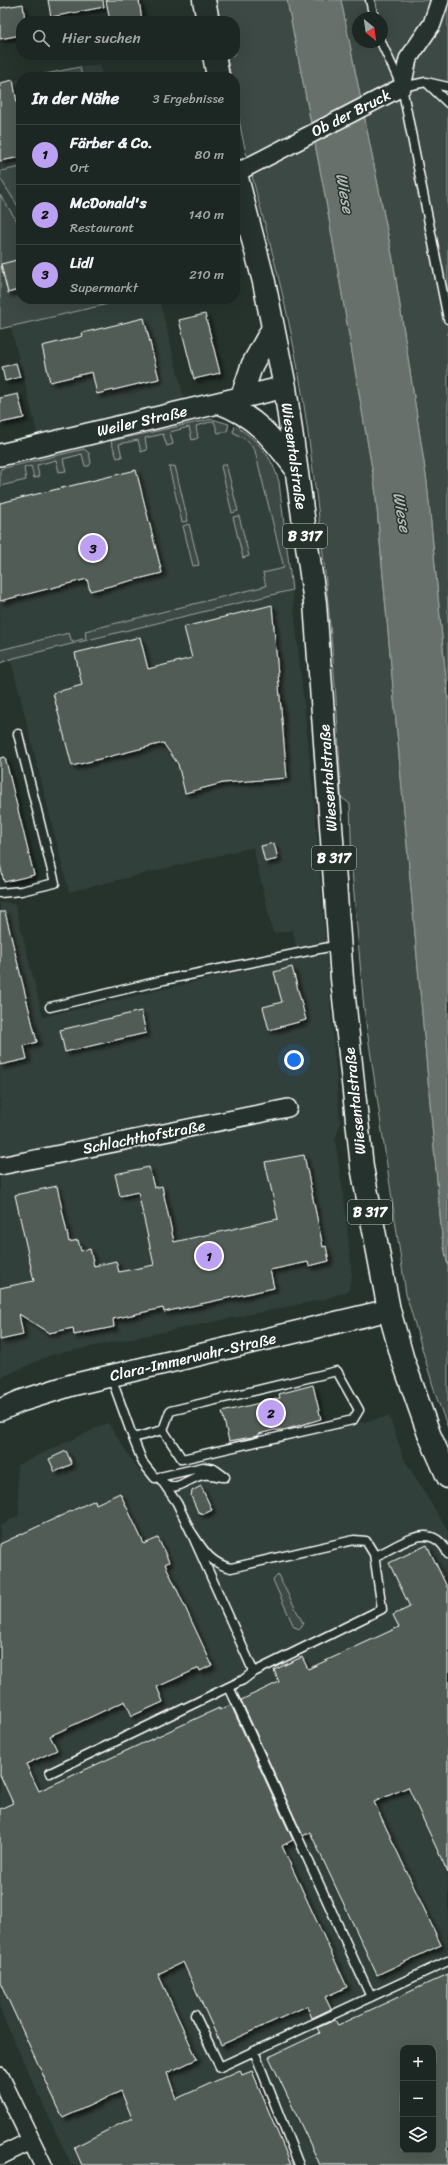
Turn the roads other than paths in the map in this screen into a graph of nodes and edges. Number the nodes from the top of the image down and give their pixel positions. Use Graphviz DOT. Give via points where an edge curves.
graph roads {
  1 [pos="204,0"];
  2 [pos="370,0"];
  3 [pos="440,0"];
  4 [pos="373,12"];
  5 [pos="207,16"];
  6 [pos="383,48"];
  7 [pos="215,60"];
  8 [pos="217,72"];
  9 [pos="426,82"];
  10 [pos="448,87"];
  11 [pos="397,90"];
  12 [pos="448,103"];
  13 [pos="240,169"];
  14 [pos="240,190"];
  15 [pos="448,320"];
  16 [pos="273,327"];
  17 [pos="285,387"];
  18 [pos="241,398"];
  19 [pos="219,403"];
  20 [pos="0,455"];
  21 [pos="296,469"];
  22 [pos="18,734"];
  23 [pos="0,894"];
  24 [pos="340,944"];
  25 [pos="50,1007"];
  26 [pos="288,1108"];
  27 [pos="0,1166"];
  28 [pos="389,1310"];
  29 [pos="111,1376"];
  30 [pos="0,1410"];
  31 [pos="162,1430"];
  32 [pos="133,1438"];
  33 [pos="448,1477"];
  34 [pos="159,1480"];
  35 [pos="190,1530"];
  36 [pos="374,1554"];
  37 [pos="448,1554"];
  38 [pos="252,1673"];
  39 [pos="229,1687"];
  40 [pos="50,1773"];
  41 [pos="448,1961"];
  42 [pos="371,1997"];
  43 [pos="195,2015"];
  44 [pos="254,2051"];
  45 [pos="0,2076"];
  46 [pos="31,2141"];
  47 [pos="0,2156"];
  48 [pos="43,2165"];
  49 [pos="299,2165"];
  1 -- 5 [label="main road"];
  2 -- 4 [label="lane"];
  3 -- 11 [label="street, Ob der Bruck" via="432,24 408,59"];
  6 -- 11 [label="lane"];
  7 -- 8 [label="main road"];
  9 -- 10 [label="lane"];
  9 -- 11 [label="lane"];
  9 -- 12 [label="lane"];
  11 -- 13 [label="street, Ob der Bruck"];
  11 -- 15 [label="lane"];
  14 -- 16 [label="main road, Wiesentalstraße / B 317"];
  16 -- 17 [label="main road, Wiesentalstraße / B 317"];
  16 -- 18 [label="street" via="252,365"];
  17 -- 18 [label="street, Weiler Straße"];
  17 -- 21 [label="main road, Wiesentalstraße / B 317"];
  18 -- 19 [label="street, Weiler Straße"];
  19 -- 20 [label="street, Weiler Straße"];
  19 -- 21 [label="street" via="233,408 261,426"];
  21 -- 24 [label="main road, Wiesentalstraße / B 317" via="315,603"];
  22 -- 23 [label="lane" via="55,883 21,892"];
  24 -- 25 [label="lane"];
  24 -- 28 [label="main road, Wiesentalstraße / B 317" via="362,1167"];
  26 -- 27 [label="street, Schlachthofstraße"];
  28 -- 29 [label="street, Clara-Immerwahr-Straße"];
  28 -- 33 [label="main road, Wiesentalstraße / B 317" via="403,1360 429,1434"];
  29 -- 30 [label="street, Clara-Immerwahr-Straße" via="21,1401"];
  29 -- 32 [label="lane"];
  31 -- 31 [label="lane" via="182,1459 353,1420 358,1410 338,1371 170,1412"];
  31 -- 32 [label="lane"];
  32 -- 34 [label="lane" via="143,1463"];
  34 -- 34 [label="lane" via="203,1467 214,1469 225,1477 204,1474 176,1487 169,1487"];
  34 -- 35 [label="lane" via="174,1498"];
  35 -- 36 [label="lane" via="209,1557 219,1566 231,1568 354,1540 366,1541"];
  35 -- 38 [label="lane"];
  36 -- 37 [label="lane" via="378,1555 427,1535 440,1542"];
  36 -- 38 [label="lane" via="382,1609"];
  38 -- 39 [label="lane"];
  39 -- 40 [label="lane"];
  39 -- 42 [label="lane"];
  41 -- 42 [label="lane"];
  42 -- 44 [label="lane"];
  43 -- 44 [label="lane" via="220,2067"];
  44 -- 49 [label="lane"];
  45 -- 46 [label="street"];
  46 -- 47 [label="street"];
  46 -- 48 [label="street"];
}
